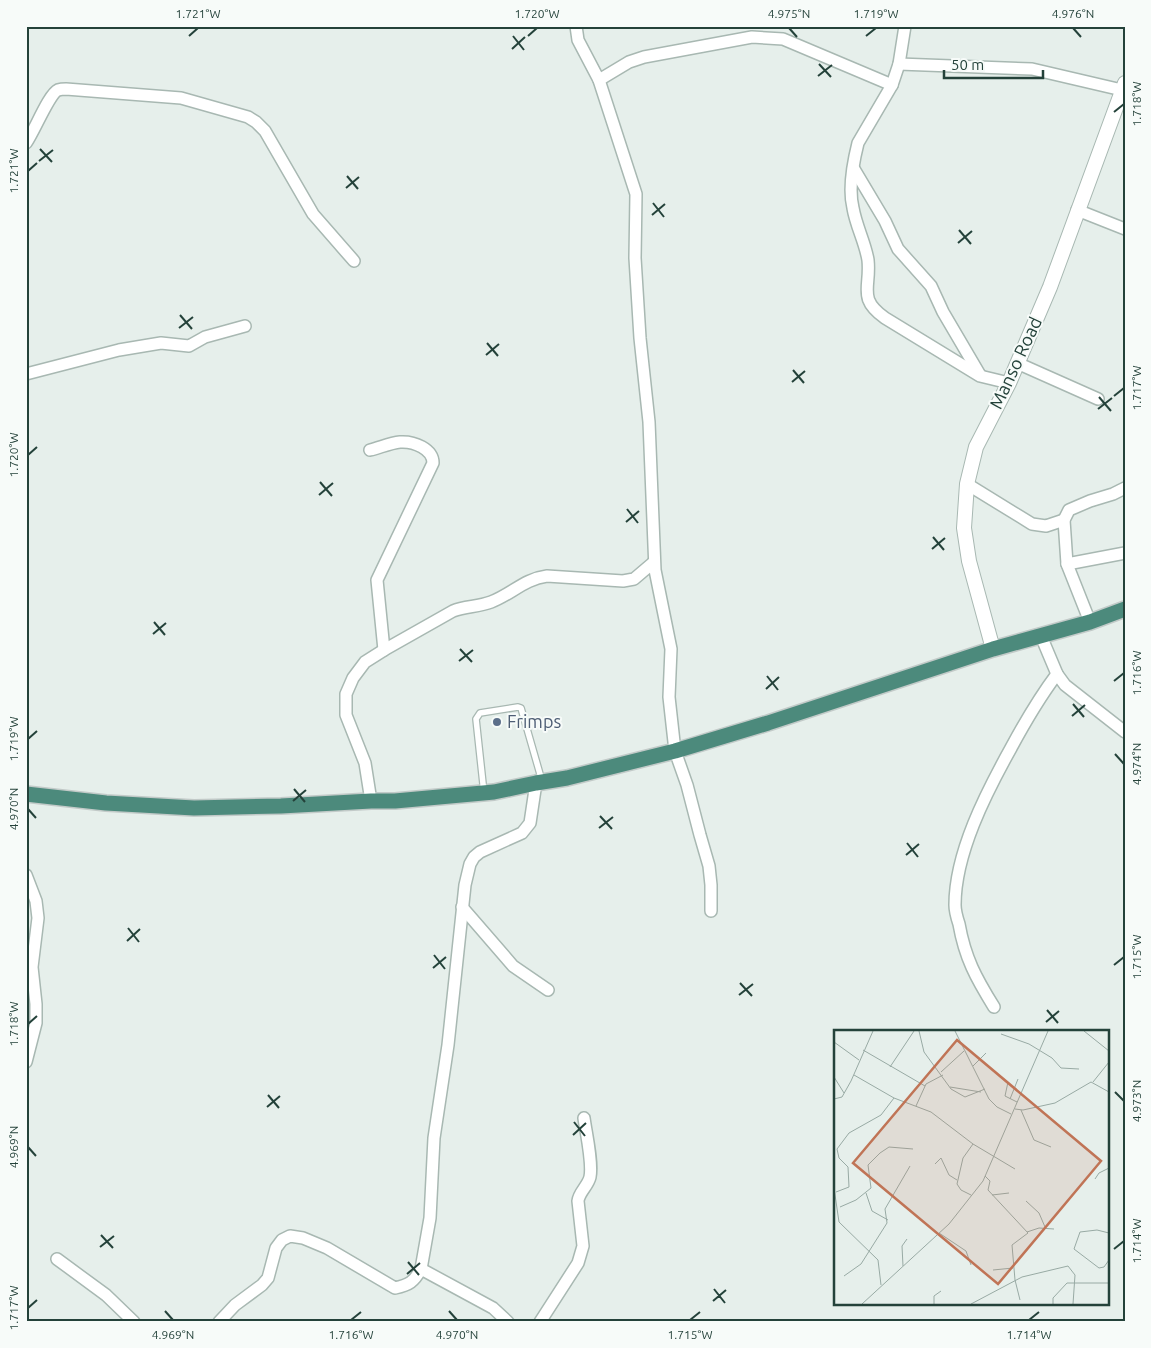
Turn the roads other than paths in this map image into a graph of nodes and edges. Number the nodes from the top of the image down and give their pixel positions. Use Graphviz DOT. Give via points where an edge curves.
graph roads {
  1 [pos="576,26"];
  2 [pos="905,26"];
  3 [pos="751,32"];
  4 [pos="899,64"];
  5 [pos="599,80"];
  6 [pos="892,85"];
  7 [pos="1123,86"];
  8 [pos="26,143"];
  9 [pos="854,169"];
  10 [pos="1078,210"];
  11 [pos="1125,229"];
  12 [pos="354,261"];
  13 [pos="245,326"];
  14 [pos="1017,363"];
  15 [pos="26,374"];
  16 [pos="980,376"];
  17 [pos="1009,383"];
  18 [pos="1098,399"];
  19 [pos="370,450"];
  20 [pos="967,484"];
  21 [pos="1125,488"];
  22 [pos="1064,520"];
  23 [pos="1125,553"];
  24 [pos="654,562"];
  25 [pos="1067,564"];
  26 [pos="1125,609"];
  27 [pos="1090,622"];
  28 [pos="1041,636"];
  29 [pos="993,649"];
  30 [pos="384,650"];
  31 [pos="1057,674"];
  32 [pos="1125,732"];
  33 [pos="676,751"];
  34 [pos="539,782"];
  35 [pos="484,793"];
  36 [pos="26,794"];
  37 [pos="371,801"];
  38 [pos="26,876"];
  39 [pos="462,907"];
  40 [pos="711,911"];
  41 [pos="548,990"];
  42 [pos="994,1007"];
  43 [pos="26,1062"];
  44 [pos="584,1118"];
  45 [pos="57,1259"];
  46 [pos="421,1269"];
  47 [pos="134,1322"];
  48 [pos="219,1322"];
  49 [pos="508,1322"];
  50 [pos="540,1322"];
  1 -- 5 [label="street" via="578,40"];
  2 -- 4 [label="street"];
  3 -- 5 [label="street" via="644,57"];
  3 -- 6 [label="street" via="783,39"];
  4 -- 6 [label="street"];
  4 -- 7 [label="street" via="1032,70"];
  5 -- 24 [label="street" via="636,194 636,276 650,430"];
  6 -- 9 [label="street" via="858,143"];
  7 -- 10 [label="street, Manso Road"];
  8 -- 12 [label="street" via="51,96 66,89 181,98 248,117 265,131 312,214"];
  9 -- 16 [label="street" via="881,212 898,249 927,280"];
  9 -- 16 [label="street" via="852,208 868,262 867,297 874,310"];
  10 -- 11 [label="street"];
  10 -- 14 [label="street, Manso Road" via="1050,287"];
  13 -- 15 [label="street" via="205,337 189,346 161,343 119,350"];
  14 -- 17 [label="street, Manso Road"];
  14 -- 18 [label="street"];
  16 -- 17 [label="street"];
  17 -- 20 [label="street, Manso Road" via="976,447"];
  19 -- 30 [label="street" via="408,442 428,450 433,457 377,580"];
  20 -- 22 [label="street" via="1032,524 1046,526"];
  20 -- 29 [label="street, Manso Road" via="964,528 969,562"];
  21 -- 22 [label="street" via="1070,510"];
  22 -- 25 [label="street"];
  23 -- 25 [label="street"];
  24 -- 30 [label="street" via="634,579 623,582 536,577 490,603 452,611"];
  24 -- 33 [label="street" via="669,637 669,697"];
  25 -- 27 [label="street"];
  26 -- 27 [label="highway"];
  27 -- 28 [label="highway"];
  28 -- 29 [label="highway"];
  28 -- 31 [label="street"];
  29 -- 33 [label="highway"];
  30 -- 37 [label="street" via="365,662 346,694 346,716 365,763"];
  31 -- 32 [label="street" via="1065,685"];
  31 -- 42 [label="street" via="1036,703 986,793 962,858 955,906 970,966"];
  33 -- 34 [label="highway"];
  33 -- 40 [label="street" via="709,866"];
  34 -- 35 [label="highway"];
  34 -- 35 [label="lane" via="521,708 480,713 476,719"];
  34 -- 39 [label="street" via="530,823 522,833 480,852 470,864"];
  35 -- 37 [label="highway"];
  36 -- 37 [label="highway" via="186,807"];
  38 -- 43 [label="street" via="36,901 38,918 32,967 36,1023"];
  39 -- 41 [label="street" via="513,966"];
  39 -- 46 [label="street" via="448,1045 434,1138 430,1218"];
  44 -- 50 [label="street" via="591,1170 578,1197 583,1246 578,1263"];
  45 -- 47 [label="street" via="106,1295"];
  46 -- 48 [label="street" via="408,1285 395,1288 327,1248 290,1236 276,1248 268,1278"];
  46 -- 49 [label="street" via="493,1308"];
}
